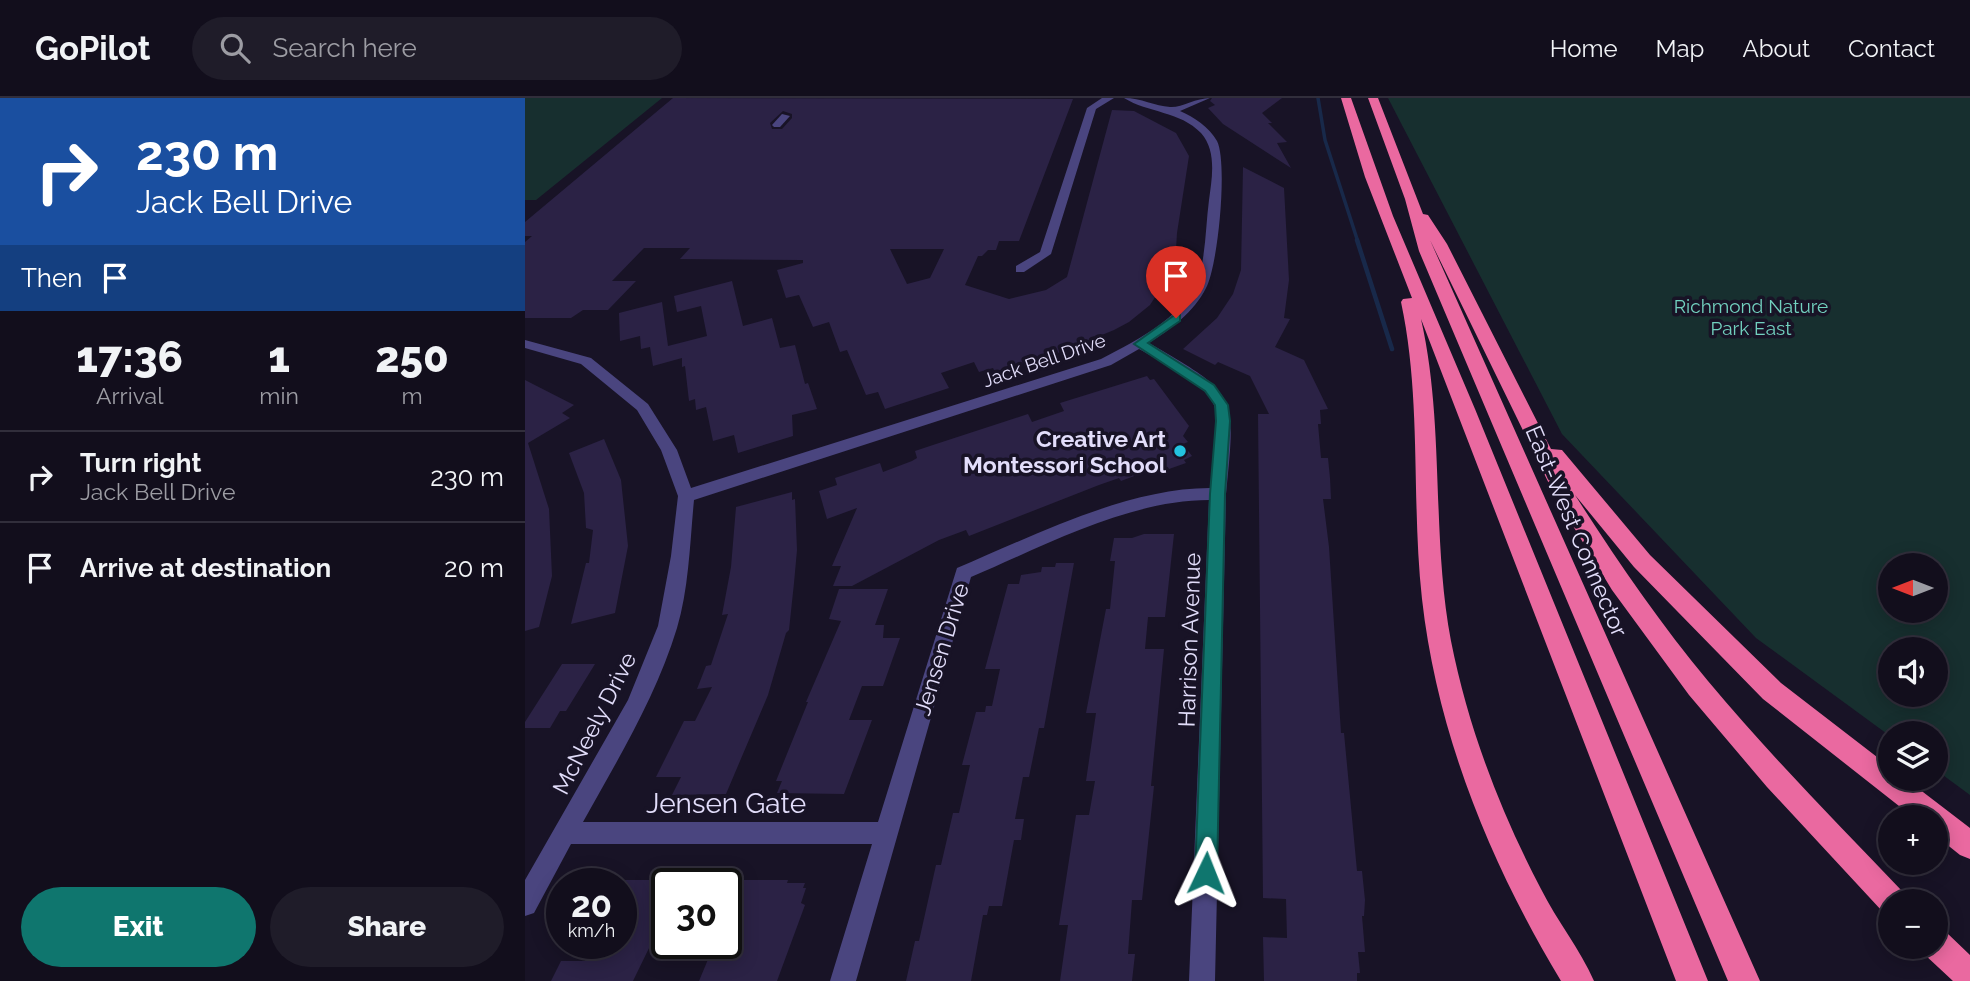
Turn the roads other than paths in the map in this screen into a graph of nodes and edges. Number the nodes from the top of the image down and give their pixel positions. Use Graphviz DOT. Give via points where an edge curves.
graph roads {
  1 [pos="1109,98"];
  2 [pos="1129,98"];
  3 [pos="1205,98"];
  4 [pos="1346,98"];
  5 [pos="1373,98"];
  6 [pos="1172,111"];
  7 [pos="785,116"];
  8 [pos="777,125"];
  9 [pos="1412,199"];
  10 [pos="1402,256"];
  11 [pos="1020,269"];
  12 [pos="525,344"];
  13 [pos="1140,344"];
  14 [pos="1518,405"];
  15 [pos="1218,494"];
  16 [pos="686,496"];
  17 [pos="1918,805"];
  18 [pos="1948,828"];
  19 [pos="566,832"];
  20 [pos="886,833"];
  21 [pos="1970,845"];
  22 [pos="1881,889"];
  23 [pos="525,904"];
  24 [pos="1948,955"];
  25 [pos="1970,976"];
  26 [pos="843,981"];
  27 [pos="1202,981"];
  28 [pos="1577,981"];
  29 [pos="1692,981"];
  30 [pos="1744,981"];
  1 -- 11 [label="street" via="1092,108 1045,254"];
  2 -- 6 [label="street, Jack Bell Drive"];
  3 -- 6 [label="street"];
  4 -- 10 [label="highway" via="1360,149"];
  5 -- 9 [label="highway, East-West Connector"];
  6 -- 13 [label="street, Jack Bell Drive" via="1205,132 1216,150 1209,263 1198,293 1176,318"];
  7 -- 8 [label="street"];
  9 -- 14 [label="highway" via="1440,244"];
  9 -- 30 [label="highway, East-West Connector" via="1426,251"];
  10 -- 28 [label="highway" via="1422,370 1429,556 1455,716 1481,792 1526,891"];
  10 -- 29 [label="highway"];
  12 -- 16 [label="street, McNeely Drive" via="586,361 643,407 669,450"];
  13 -- 15 [label="street, Harrison Avenue" via="1210,388 1222,405"];
  13 -- 16 [label="street, Jack Bell Drive" via="1106,362"];
  14 -- 17 [label="highway" via="1642,561 1772,691"];
  14 -- 22 [label="highway" via="1566,498 1620,584 1698,687"];
  15 -- 20 [label="street, Jensen Drive" via="1182,494 1094,518 963,573"];
  15 -- 27 [label="street, Harrison Avenue"];
  16 -- 19 [label="street, McNeely Drive" via="668,626 636,704"];
  18 -- 21 [label="highway"];
  19 -- 20 [label="street, Jensen Gate"];
  19 -- 23 [label="street, McNeely Drive"];
  20 -- 26 [label="street, Jensen Drive"];
  24 -- 25 [label="highway"];
}
